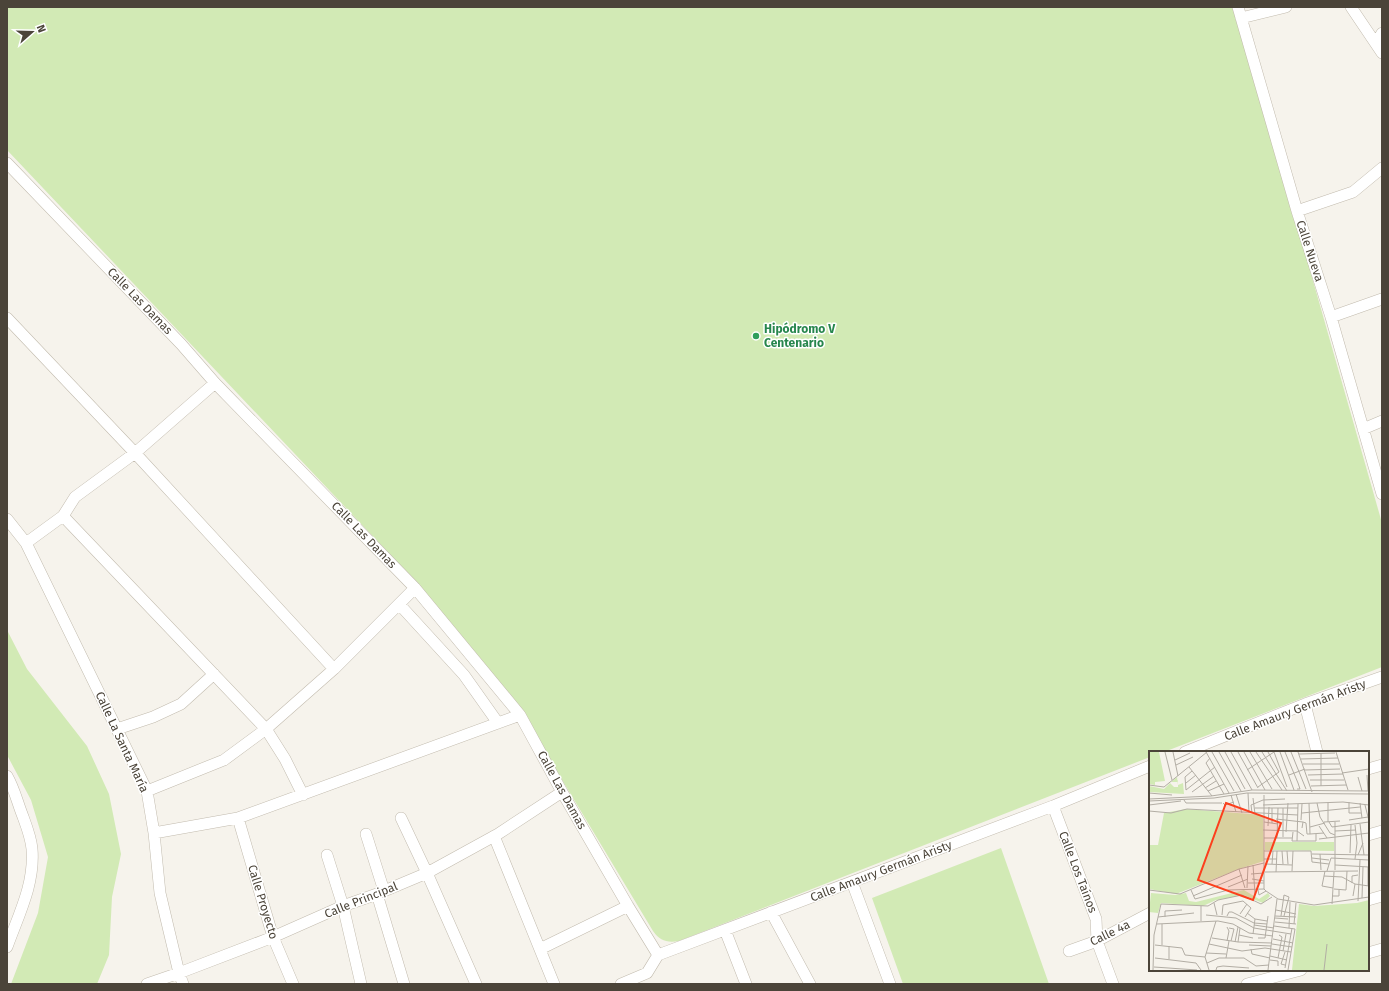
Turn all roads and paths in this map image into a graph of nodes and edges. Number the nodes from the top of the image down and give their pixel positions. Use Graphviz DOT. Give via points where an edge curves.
graph roads {
  1 [pos="1286,7"];
  2 [pos="1351,7"];
  3 [pos="1240,12"];
  4 [pos="1382,33"];
  5 [pos="1379,48"];
  6 [pos="8,168"];
  7 [pos="1382,168"];
  8 [pos="1297,211"];
  9 [pos="1382,299"];
  10 [pos="1331,317"];
  11 [pos="7,318"];
  12 [pos="215,383"];
  13 [pos="1382,422"];
  14 [pos="1363,429"];
  15 [pos="135,453"];
  16 [pos="1379,472"];
  17 [pos="1382,494"];
  18 [pos="63,516"];
  19 [pos="7,519"];
  20 [pos="26,543"];
  21 [pos="415,588"];
  22 [pos="399,604"];
  23 [pos="334,669"];
  24 [pos="214,674"];
  25 [pos="1382,677"];
  26 [pos="1306,704"];
  27 [pos="520,715"];
  28 [pos="498,723"];
  29 [pos="117,729"];
  30 [pos="266,729"];
  31 [pos="1188,751"];
  32 [pos="1317,751"];
  33 [pos="1382,765"];
  34 [pos="1149,766"];
  35 [pos="1369,769"];
  36 [pos="7,776"];
  37 [pos="147,791"];
  38 [pos="562,792"];
  39 [pos="303,795"];
  40 [pos="1053,806"];
  41 [pos="238,818"];
  42 [pos="401,818"];
  43 [pos="1382,831"];
  44 [pos="154,833"];
  45 [pos="366,834"];
  46 [pos="1369,835"];
  47 [pos="494,836"];
  48 [pos="327,855"];
  49 [pos="427,873"];
  50 [pos="852,882"];
  51 [pos="381,893"];
  52 [pos="1382,896"];
  53 [pos="1369,900"];
  54 [pos="344,906"];
  55 [pos="628,906"];
  56 [pos="771,912"];
  57 [pos="1149,914"];
  58 [pos="726,930"];
  59 [pos="273,937"];
  60 [pos="1097,941"];
  61 [pos="7,947"];
  62 [pos="540,949"];
  63 [pos="1069,950"];
  64 [pos="1381,952"];
  65 [pos="1369,953"];
  66 [pos="658,955"];
  67 [pos="1296,971"];
  68 [pos="179,973"];
  69 [pos="1265,978"];
  70 [pos="649,979"];
  71 [pos="147,984"];
  72 [pos="183,984"];
  73 [pos="293,984"];
  74 [pos="361,984"];
  75 [pos="404,984"];
  76 [pos="476,984"];
  77 [pos="554,984"];
  78 [pos="621,984"];
  79 [pos="746,984"];
  80 [pos="810,984"];
  81 [pos="890,984"];
  82 [pos="1113,984"];
  83 [pos="1247,984"];
  1 -- 3 [label="street"];
  2 -- 5 [label="street"];
  3 -- 8 [label="street, Calle Nueva"];
  4 -- 5 [label="street"];
  6 -- 12 [label="street, Calle Las Damas" via="66,223"];
  7 -- 8 [label="street" via="1353,192"];
  8 -- 10 [label="street, Calle Nueva"];
  9 -- 10 [label="street"];
  10 -- 14 [label="street, Calle Nueva"];
  11 -- 15 [label="street"];
  12 -- 15 [label="street"];
  12 -- 21 [label="street, Calle Las Damas"];
  13 -- 14 [label="street"];
  14 -- 16 [label="street, Calle Nueva"];
  15 -- 18 [label="street" via="75,497"];
  15 -- 23 [label="street"];
  16 -- 17 [label="street, Calle Nueva"];
  18 -- 20 [label="street"];
  18 -- 24 [label="street"];
  19 -- 20 [label="street, Calle La Santa María"];
  20 -- 29 [label="street, Calle La Santa María"];
  21 -- 22 [label="street"];
  21 -- 27 [label="street, Calle Las Damas"];
  22 -- 23 [label="street"];
  22 -- 28 [label="street" via="464,675"];
  23 -- 30 [label="street"];
  24 -- 29 [label="street" via="181,704"];
  24 -- 30 [label="street"];
  25 -- 26 [label="street, Calle Amaury Germán Aristy"];
  26 -- 31 [label="street, Calle Amaury Germán Aristy"];
  26 -- 32 [label="street"];
  27 -- 28 [label="street"];
  27 -- 38 [label="street, Calle Las Damas"];
  28 -- 39 [label="street"];
  29 -- 37 [label="street, Calle La Santa María"];
  30 -- 37 [label="street" via="224,760"];
  30 -- 39 [label="street"];
  33 -- 35 [label="street"];
  34 -- 40 [label="street, Calle Amaury Germán Aristy"];
  36 -- 61 [label="street" via="32,848 32,873 29,885"];
  37 -- 44 [label="street, Calle La Santa María"];
  38 -- 47 [label="street, Calle Principal"];
  38 -- 55 [label="street, Calle Las Damas"];
  39 -- 41 [label="street"];
  40 -- 50 [label="street, Calle Amaury Germán Aristy"];
  40 -- 60 [label="street, Calle Los Taínos" via="1096,919"];
  41 -- 44 [label="street"];
  41 -- 59 [label="street, Calle Proyecto"];
  42 -- 49 [label="street"];
  43 -- 46 [label="street"];
  44 -- 68 [label="street, Calle La Santa María" via="160,893"];
  45 -- 51 [label="street"];
  47 -- 49 [label="street, Calle Principal"];
  47 -- 62 [label="street"];
  48 -- 54 [label="street"];
  49 -- 51 [label="street, Calle Principal"];
  49 -- 76 [label="street"];
  50 -- 56 [label="street, Calle Amaury Germán Aristy"];
  50 -- 81 [label="street"];
  51 -- 54 [label="street, Calle Principal"];
  51 -- 75 [label="street"];
  52 -- 53 [label="street"];
  54 -- 59 [label="street, Calle Principal"];
  54 -- 74 [label="street"];
  55 -- 62 [label="street"];
  55 -- 66 [label="street, Calle Las Damas"];
  56 -- 58 [label="street, Calle Amaury Germán Aristy"];
  56 -- 80 [label="street"];
  57 -- 60 [label="street, Calle 4a"];
  58 -- 66 [label="street, Calle Amaury Germán Aristy"];
  58 -- 79 [label="street"];
  59 -- 68 [label="street, Calle Principal"];
  59 -- 73 [label="street, Calle Proyecto"];
  60 -- 63 [label="street, Calle 4a"];
  60 -- 82 [label="street, Calle Los Taínos"];
  62 -- 77 [label="street"];
  64 -- 65 [label="street"];
  66 -- 70 [label="street"];
  67 -- 69 [label="street"];
  68 -- 71 [label="street, Calle Principal"];
  68 -- 72 [label="street, Calle La Santa María"];
  69 -- 83 [label="street"];
  70 -- 78 [label="street"];
}
